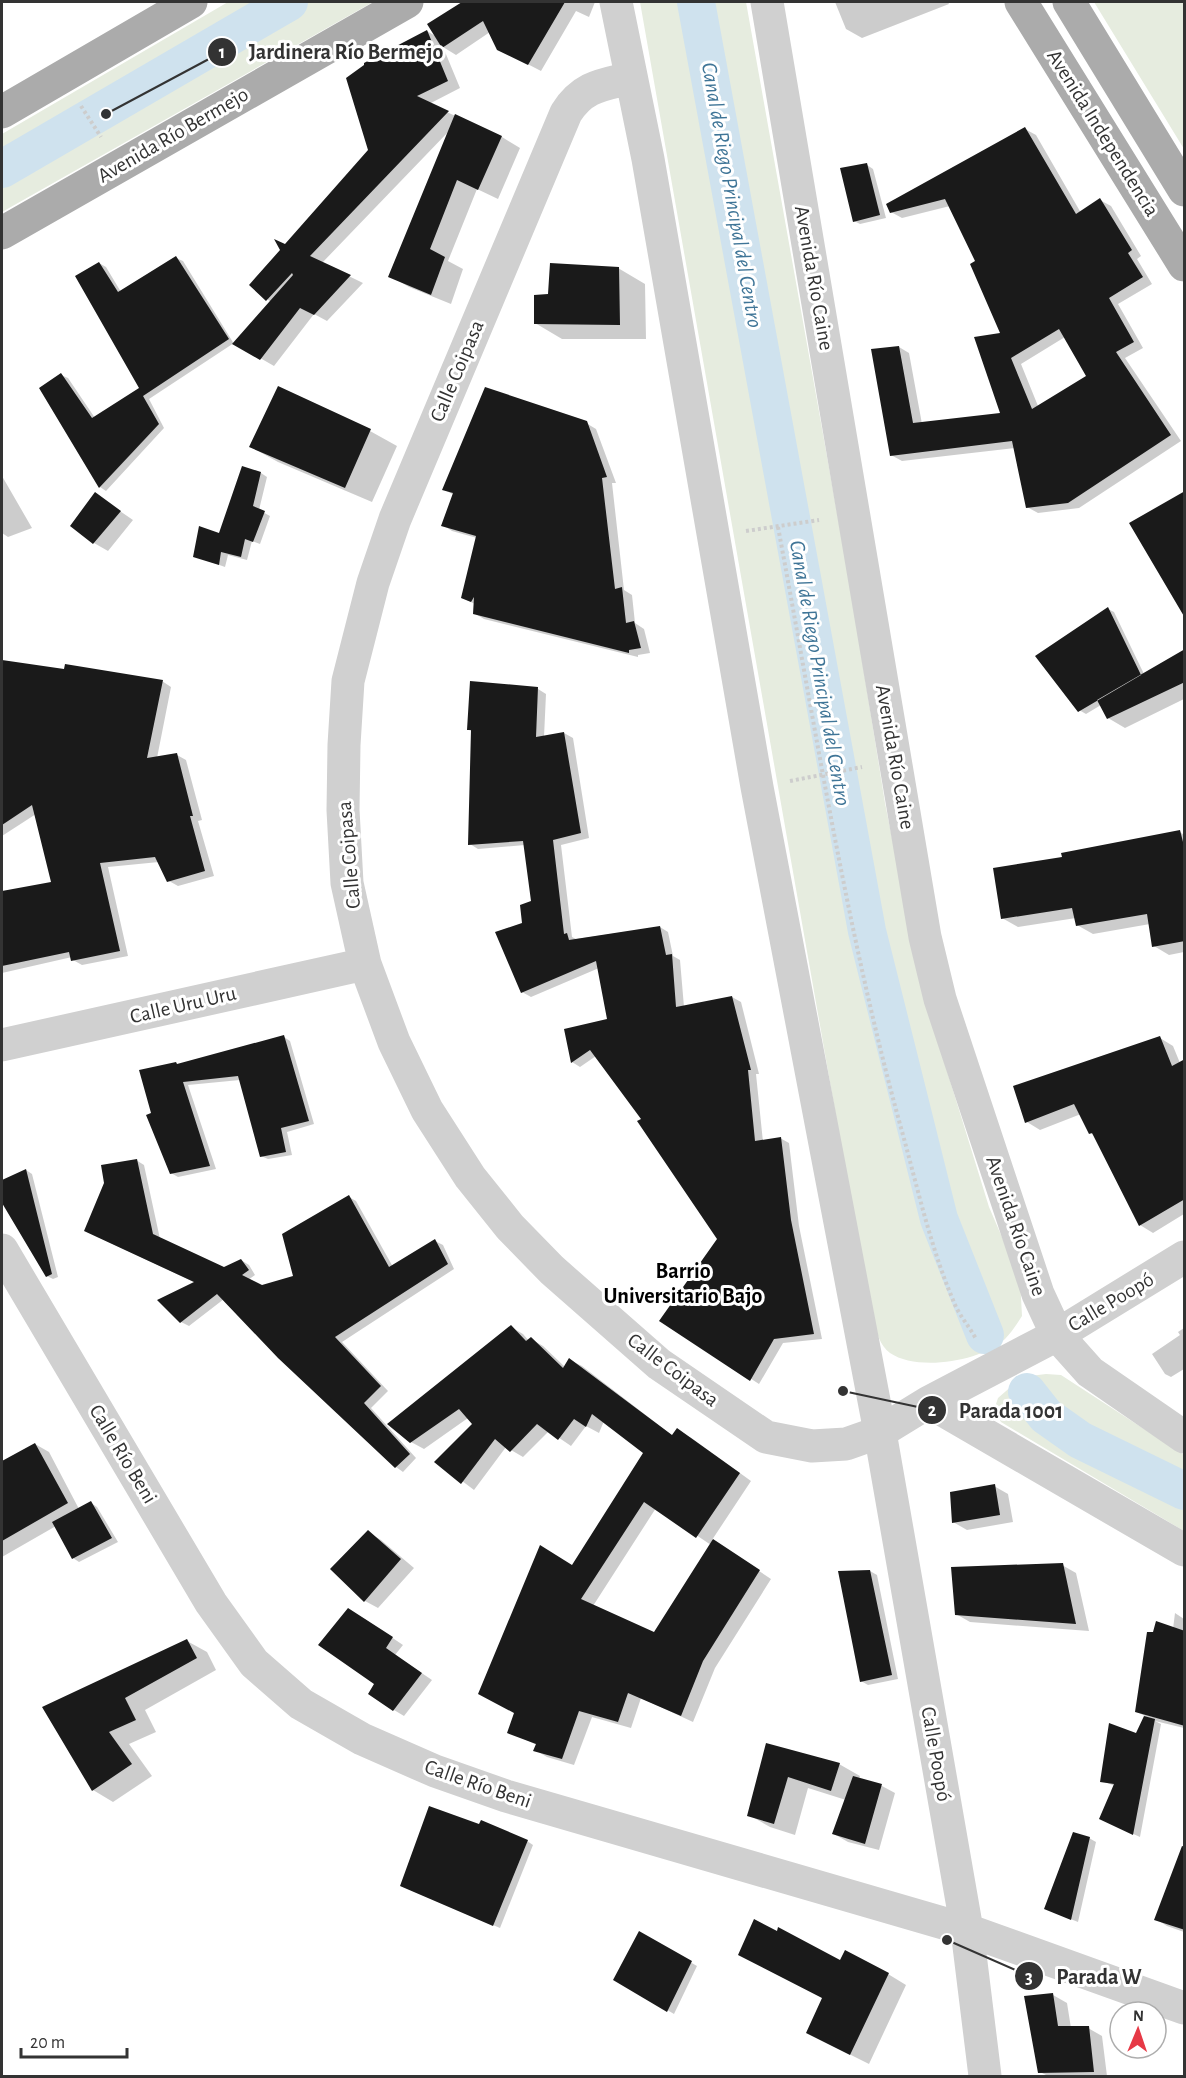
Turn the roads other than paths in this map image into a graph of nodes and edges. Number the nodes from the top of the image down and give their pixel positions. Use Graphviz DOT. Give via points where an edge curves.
graph roads {
  1 [pos="191,2"];
  2 [pos="407,2"];
  3 [pos="616,2"];
  4 [pos="767,2"];
  5 [pos="1021,2"];
  6 [pos="1069,2"];
  7 [pos="632,78"];
  8 [pos="2,112"];
  9 [pos="1185,190"];
  10 [pos="2,233"];
  11 [pos="1185,265"];
  12 [pos="365,964"];
  13 [pos="2,1045"];
  14 [pos="2,1250"];
  15 [pos="1185,1257"];
  16 [pos="1057,1335"];
  17 [pos="929,1402"];
  18 [pos="880,1432"];
  19 [pos="1185,1437"];
  20 [pos="1185,1550"];
  21 [pos="967,1930"];
  22 [pos="1185,2008"];
  23 [pos="985,2076"];
  1 -- 8 [label="main road"];
  2 -- 10 [label="main road, Avenida Río Bermejo"];
  3 -- 7 [label="street"];
  4 -- 16 [label="street, Avenida Río Caine" via="926,937 940,999 1038,1294"];
  5 -- 11 [label="main road, Avenida Independencia"];
  6 -- 9 [label="main road, Avenida Independencia"];
  7 -- 12 [label="street, Calle Coipasa" via="591,88 573,101 566,113 395,519 373,583 348,681 344,756 347,883"];
  7 -- 18 [label="street, Calle Poopó" via="760,799"];
  12 -- 13 [label="street, Calle Uru Uru"];
  12 -- 18 [label="street, Calle Coipasa" via="394,1042 427,1110 470,1177 510,1227 552,1270 659,1364 766,1437 812,1446 846,1444"];
  14 -- 21 [label="street, Calle Río Beni" via="211,1604 254,1663 301,1704 363,1739 435,1771 506,1796"];
  15 -- 16 [label="street, Calle Poopó"];
  16 -- 17 [label="street, Calle Poopó"];
  16 -- 19 [label="street, Avenida Río Caine" via="1090,1372"];
  17 -- 18 [label="street, Calle Poopó"];
  17 -- 20 [label="street"];
  18 -- 21 [label="street, Calle Poopó"];
  21 -- 22 [label="street, Calle Río Beni"];
  21 -- 23 [label="street, Calle Poopó"];
}
